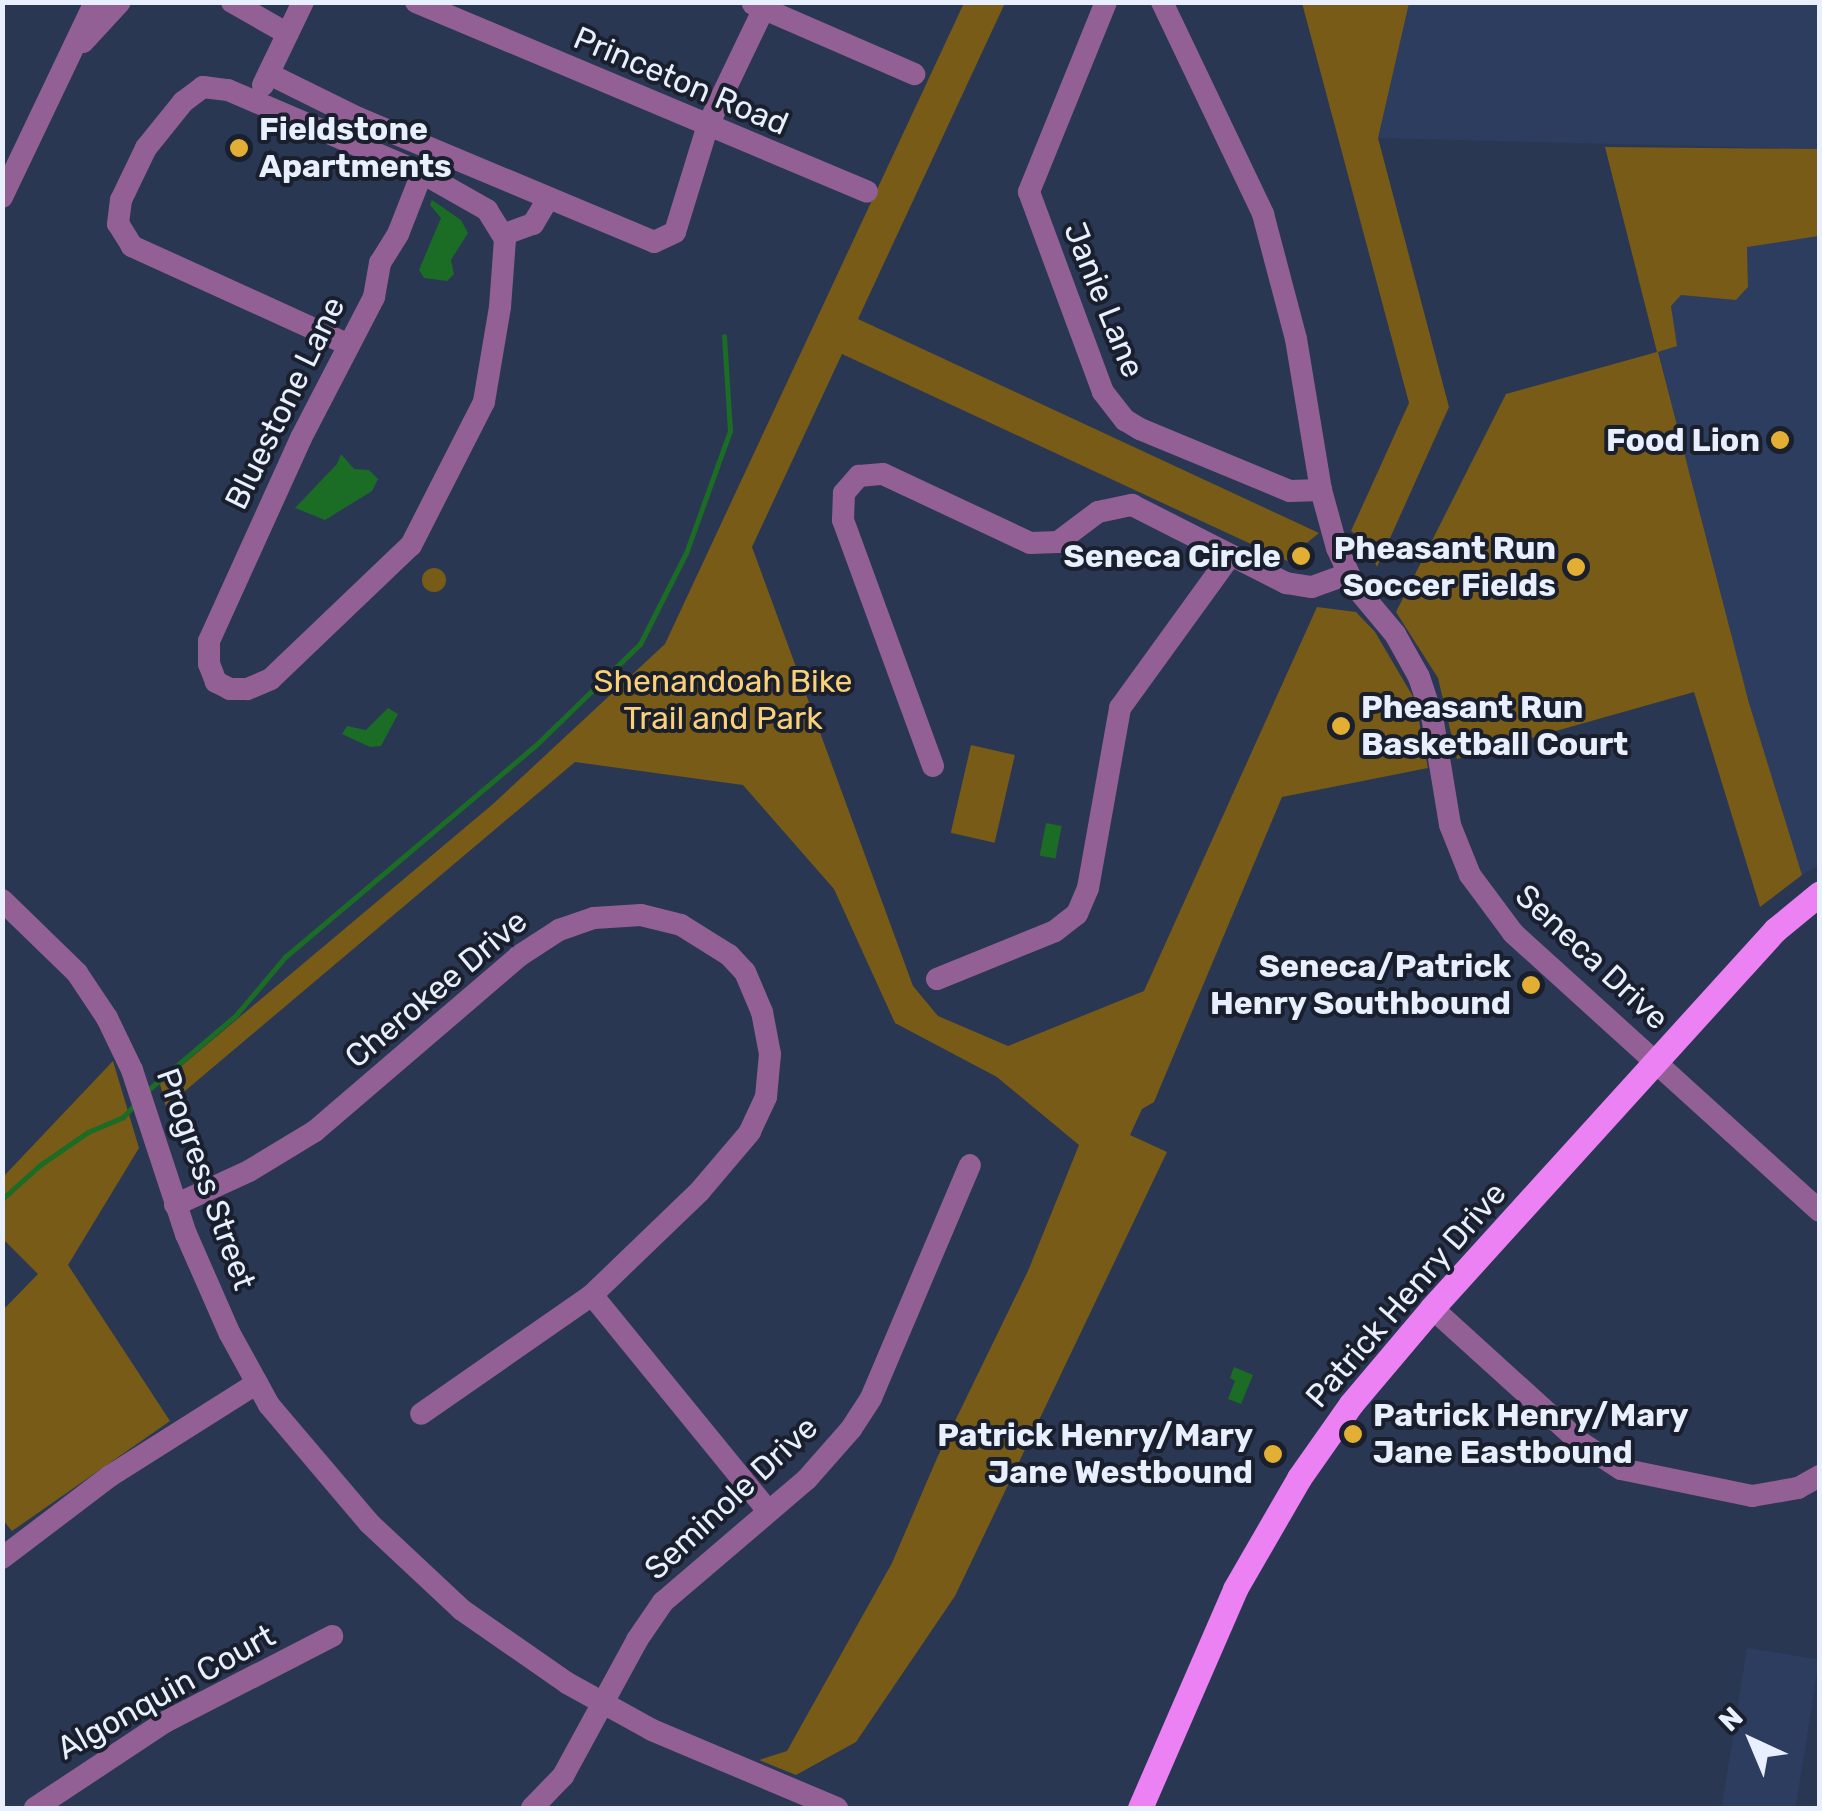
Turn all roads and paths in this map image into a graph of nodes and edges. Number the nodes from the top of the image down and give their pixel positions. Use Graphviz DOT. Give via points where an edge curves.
graph roads {
  1 [pos="95,2"];
  2 [pos="120,2"];
  3 [pos="213,2"];
  4 [pos="303,2"];
  5 [pos="416,2"];
  6 [pos="1106,2"];
  7 [pos="1162,2"];
  8 [pos="235,5"];
  9 [pos="760,5"];
  10 [pos="288,34"];
  11 [pos="71,56"];
  12 [pos="269,74"];
  13 [pos="914,74"];
  14 [pos="255,101"];
  15 [pos="708,125"];
  16 [pos="422,172"];
  17 [pos="867,192"];
  18 [pos="2,196"];
  19 [pos="548,198"];
  20 [pos="504,234"];
  21 [pos="348,345"];
  22 [pos="1321,490"];
  23 [pos="1230,556"];
  24 [pos="1347,574"];
  25 [pos="933,766"];
  26 [pos="1820,893"];
  27 [pos="2,900"];
  28 [pos="936,979"];
  29 [pos="1655,1062"];
  30 [pos="970,1165"];
  31 [pos="176,1205"];
  32 [pos="1820,1211"];
  33 [pos="592,1295"];
  34 [pos="1432,1308"];
  35 [pos="258,1383"];
  36 [pos="421,1414"];
  37 [pos="1820,1476"];
  38 [pos="768,1511"];
  39 [pos="2,1558"];
  40 [pos="332,1636"];
  41 [pos="604,1704"];
  42 [pos="35,1808"];
  43 [pos="532,1808"];
  44 [pos="837,1808"];
  45 [pos="1140,1808"];
  1 -- 11 [label="street"];
  2 -- 11 [label="street"];
  3 -- 8 [label="street"];
  4 -- 10 [label="street"];
  5 -- 15 [label="street, Princeton Road"];
  6 -- 22 [label="street, Janie Lane" via="1030,192 1103,392 1140,429 1290,491"];
  7 -- 22 [label="street" via="1263,214 1296,339"];
  8 -- 10 [label="street"];
  9 -- 13 [label="street"];
  9 -- 15 [label="street"];
  10 -- 12 [label="street"];
  11 -- 18 [label="street"];
  12 -- 14 [label="street"];
  12 -- 19 [label="street"];
  14 -- 16 [label="street"];
  14 -- 21 [label="street" via="203,87 184,102 131,173 118,224 132,246"];
  15 -- 17 [label="street, Princeton Road"];
  15 -- 19 [label="street" via="679,222 667,239 646,240"];
  16 -- 20 [label="street" via="487,210"];
  16 -- 21 [label="street, Bluestone Lane" via="380,263 374,297"];
  19 -- 20 [label="street" via="534,224"];
  20 -- 21 [label="street, Bluestone Lane" via="484,402 411,545 271,679 230,689 216,682 209,642"];
  22 -- 24 [label="street"];
  23 -- 24 [label="street" via="1300,587"];
  23 -- 25 [label="street" via="1142,507 1110,507 1066,538 1043,545 882,474 860,476 844,493 843,520"];
  23 -- 28 [label="street" via="1120,708 1080,909 1061,928"];
  24 -- 29 [label="street, Seneca Drive" via="1419,677 1450,826 1481,894 1513,933"];
  26 -- 29 [label="main road, Patrick Henry Drive" via="1775,930"];
  27 -- 31 [label="street, Progress Street" via="76,972 107,1018"];
  29 -- 32 [label="street, Seneca Drive"];
  29 -- 34 [label="main road, Patrick Henry Drive"];
  30 -- 38 [label="street, Seminole Drive" via="863,1411 818,1468"];
  31 -- 33 [label="street, Cherokee Drive" via="314,1131 540,940 594,918 656,918 704,936 745,972 770,1054 766,1096 730,1158"];
  31 -- 35 [label="street, Progress Street" via="201,1272"];
  33 -- 36 [label="street, Cherokee Drive"];
  33 -- 38 [label="street"];
  34 -- 37 [label="street" via="1590,1450 1621,1469 1752,1496 1798,1488"];
  34 -- 45 [label="main road, Patrick Henry Drive" via="1351,1404 1284,1503 1235,1590"];
  35 -- 39 [label="street" via="110,1476"];
  35 -- 41 [label="street, Progress Street" via="314,1462 435,1587 508,1645"];
  38 -- 41 [label="street, Seminole Drive" via="663,1602"];
  40 -- 42 [label="street, Algonquin Court" via="150,1731"];
  41 -- 43 [label="street, Seminole Drive" via="563,1776"];
  41 -- 44 [label="street, Progress Street"];
}
